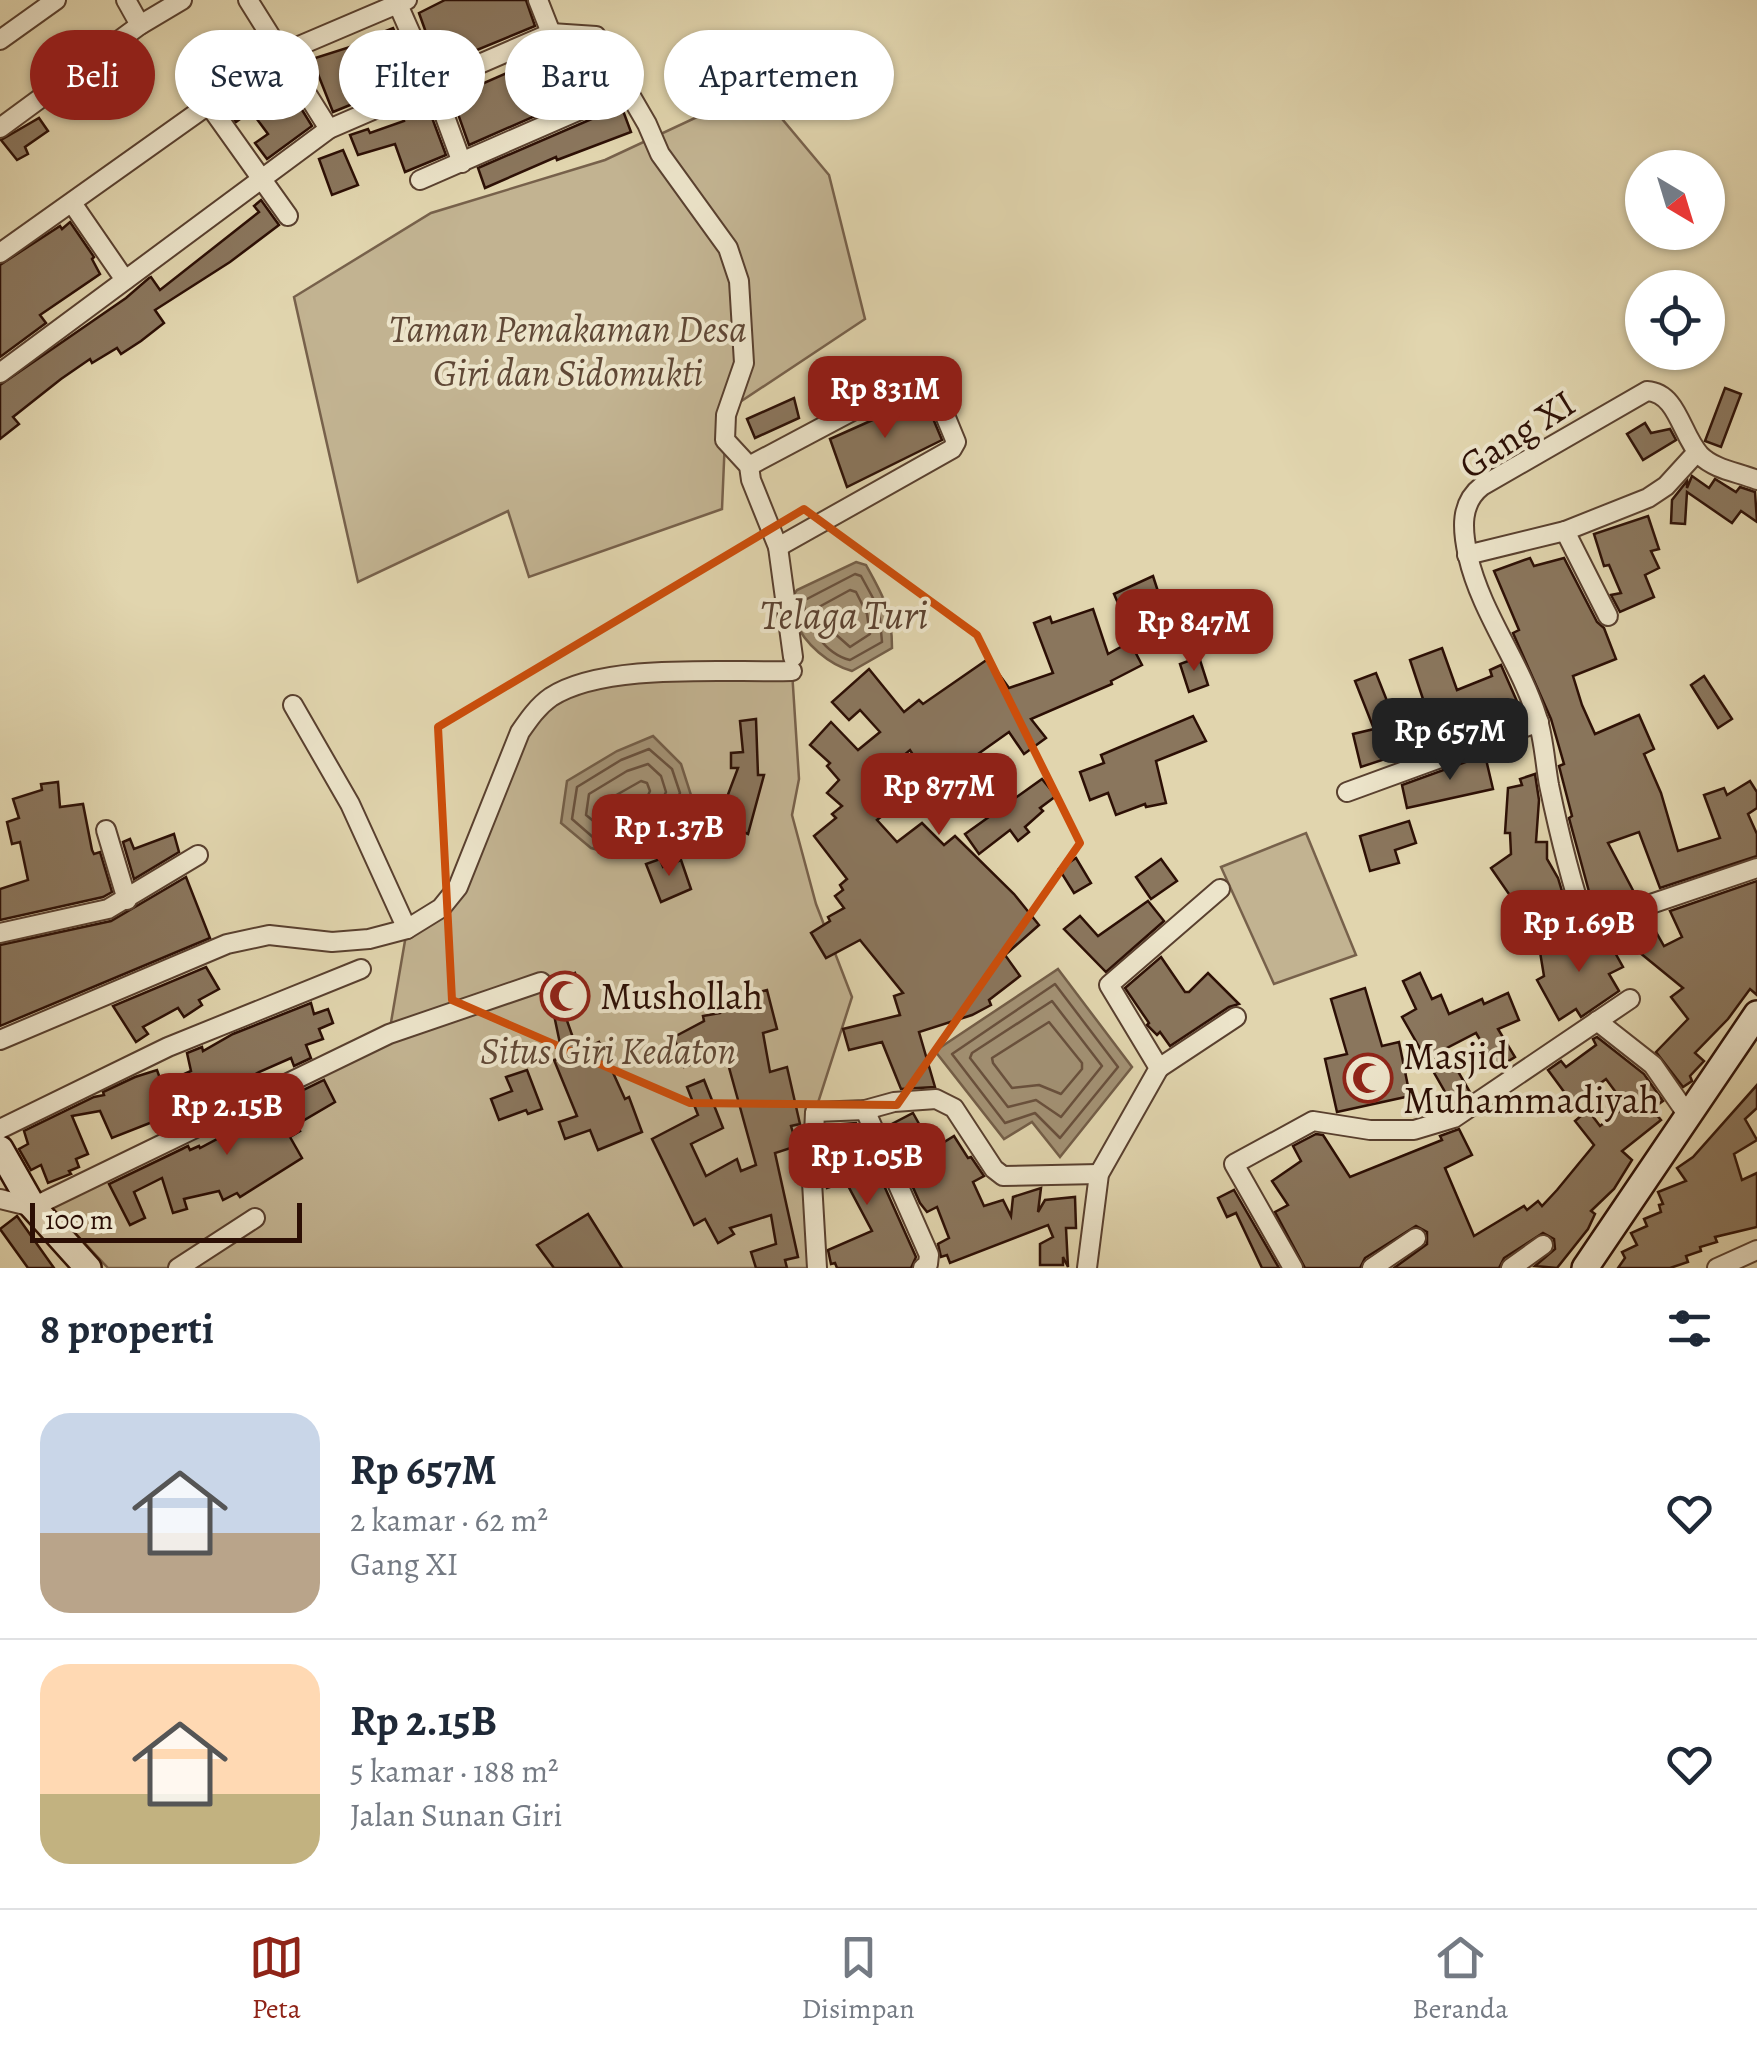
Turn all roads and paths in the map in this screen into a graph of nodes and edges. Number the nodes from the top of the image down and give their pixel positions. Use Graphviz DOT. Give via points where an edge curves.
graph roads {
  1 [pos="56,0"];
  2 [pos="126,0"];
  3 [pos="182,0"];
  4 [pos="248,0"];
  5 [pos="538,0"];
  6 [pos="400,1"];
  7 [pos="140,26"];
  8 [pos="266,30"];
  9 [pos="412,30"];
  10 [pos="550,30"];
  11 [pos="319,37"];
  12 [pos="0,40"];
  13 [pos="319,114"];
  14 [pos="644,119"];
  15 [pos="187,120"];
  16 [pos="221,120"];
  17 [pos="350,120"];
  18 [pos="446,120"];
  19 [pos="558,120"];
  20 [pos="0,128"];
  21 [pos="329,129"];
  22 [pos="462,162"];
  23 [pos="263,179"];
  24 [pos="420,180"];
  25 [pos="72,203"];
  26 [pos="288,216"];
  27 [pos="0,253"];
  28 [pos="125,280"];
  29 [pos="0,373"];
  30 [pos="1697,452"];
  31 [pos="749,466"];
  32 [pos="1757,480"];
  33 [pos="1565,531"];
  34 [pos="778,548"];
  35 [pos="1468,555"];
  36 [pos="1608,616"];
  37 [pos="293,705"];
  38 [pos="1538,722"];
  39 [pos="1347,792"];
  40 [pos="106,830"];
  41 [pos="198,855"];
  42 [pos="1757,868"];
  43 [pos="1220,889"];
  44 [pos="126,900"];
  45 [pos="1586,926"];
  46 [pos="407,929"];
  47 [pos="0,934"];
  48 [pos="1527,943"];
  49 [pos="361,969"];
  50 [pos="540,982"];
  51 [pos="1630,999"];
  52 [pos="1757,1014"];
  53 [pos="1236,1017"];
  54 [pos="1598,1021"];
  55 [pos="0,1040"];
  56 [pos="1159,1068"];
  57 [pos="865,1110"];
  58 [pos="1687,1114"];
  59 [pos="0,1128"];
  60 [pos="0,1149"];
  61 [pos="1098,1174"];
  62 [pos="0,1199"];
  63 [pos="33,1207"];
  64 [pos="255,1218"];
  65 [pos="1416,1238"];
  66 [pos="1543,1245"];
  67 [pos="1757,1250"];
  68 [pos="88,1268"];
  69 [pos="178,1268"];
  70 [pos="817,1268"];
  71 [pos="923,1268"];
  72 [pos="1088,1268"];
  73 [pos="1294,1268"];
  74 [pos="1372,1268"];
  75 [pos="1511,1268"];
  76 [pos="1585,1268"];
  77 [pos="1718,1268"];
  1 -- 12 [label="street"];
  2 -- 7 [label="street"];
  3 -- 7 [label="street"];
  4 -- 8 [label="street"];
  5 -- 10 [label="street"];
  6 -- 9 [label="street"];
  6 -- 11 [label="street"];
  7 -- 20 [label="street"];
  13 -- 21 [label="street"];
  14 -- 31 [label="street" via="660,154 728,248 739,281 744,364 726,415 725,440"];
  15 -- 25 [label="street"];
  16 -- 23 [label="street"];
  17 -- 21 [label="street"];
  18 -- 22 [label="street"];
  19 -- 22 [label="street"];
  21 -- 23 [label="street"];
  22 -- 24 [label="street"];
  23 -- 26 [label="street"];
  23 -- 28 [label="street"];
  25 -- 27 [label="street"];
  25 -- 28 [label="street"];
  28 -- 29 [label="street"];
  30 -- 32 [label="street"];
  30 -- 33 [label="street" via="1658,493"];
  30 -- 35 [label="street, Gang XI" via="1667,400 1648,391 1469,496"];
  31 -- 34 [label="street"];
  31 -- 34 [label="street" via="924,372 956,442"];
  33 -- 35 [label="street"];
  33 -- 36 [label="street"];
  34 -- 46 [label="street" via="792,664 584,681 550,698 520,732 458,887 442,908"];
  35 -- 38 [label="street, Gang XI"];
  37 -- 46 [label="street" via="350,804"];
  38 -- 39 [label="street"];
  38 -- 45 [label="street, Gang XI" via="1562,849"];
  40 -- 44 [label="street"];
  41 -- 44 [label="street"];
  42 -- 45 [label="street"];
  43 -- 56 [label="street" via="1109,985"];
  44 -- 47 [label="street"];
  45 -- 48 [label="street"];
  46 -- 55 [label="street" via="369,939 269,935 227,944"];
  49 -- 59 [label="street" via="168,1047"];
  50 -- 63 [label="street" via="390,1034"];
  51 -- 54 [label="street"];
  52 -- 58 [label="main road"];
  53 -- 56 [label="street"];
  54 -- 58 [label="street" via="1653,1065"];
  54 -- 73 [label="street" via="1454,1118 1414,1130 1313,1121 1234,1164"];
  56 -- 61 [label="street"];
  57 -- 61 [label="street" via="936,1099 954,1108 1004,1176"];
  57 -- 70 [label="street" via="815,1112"];
  57 -- 71 [label="street" via="929,1255"];
  58 -- 76 [label="main road"];
  60 -- 63 [label="main road"];
  61 -- 72 [label="street"];
  62 -- 63 [label="street"];
  63 -- 68 [label="main road"];
  64 -- 69 [label="street"];
  65 -- 74 [label="street"];
  66 -- 75 [label="street"];
  67 -- 77 [label="street"];
}
